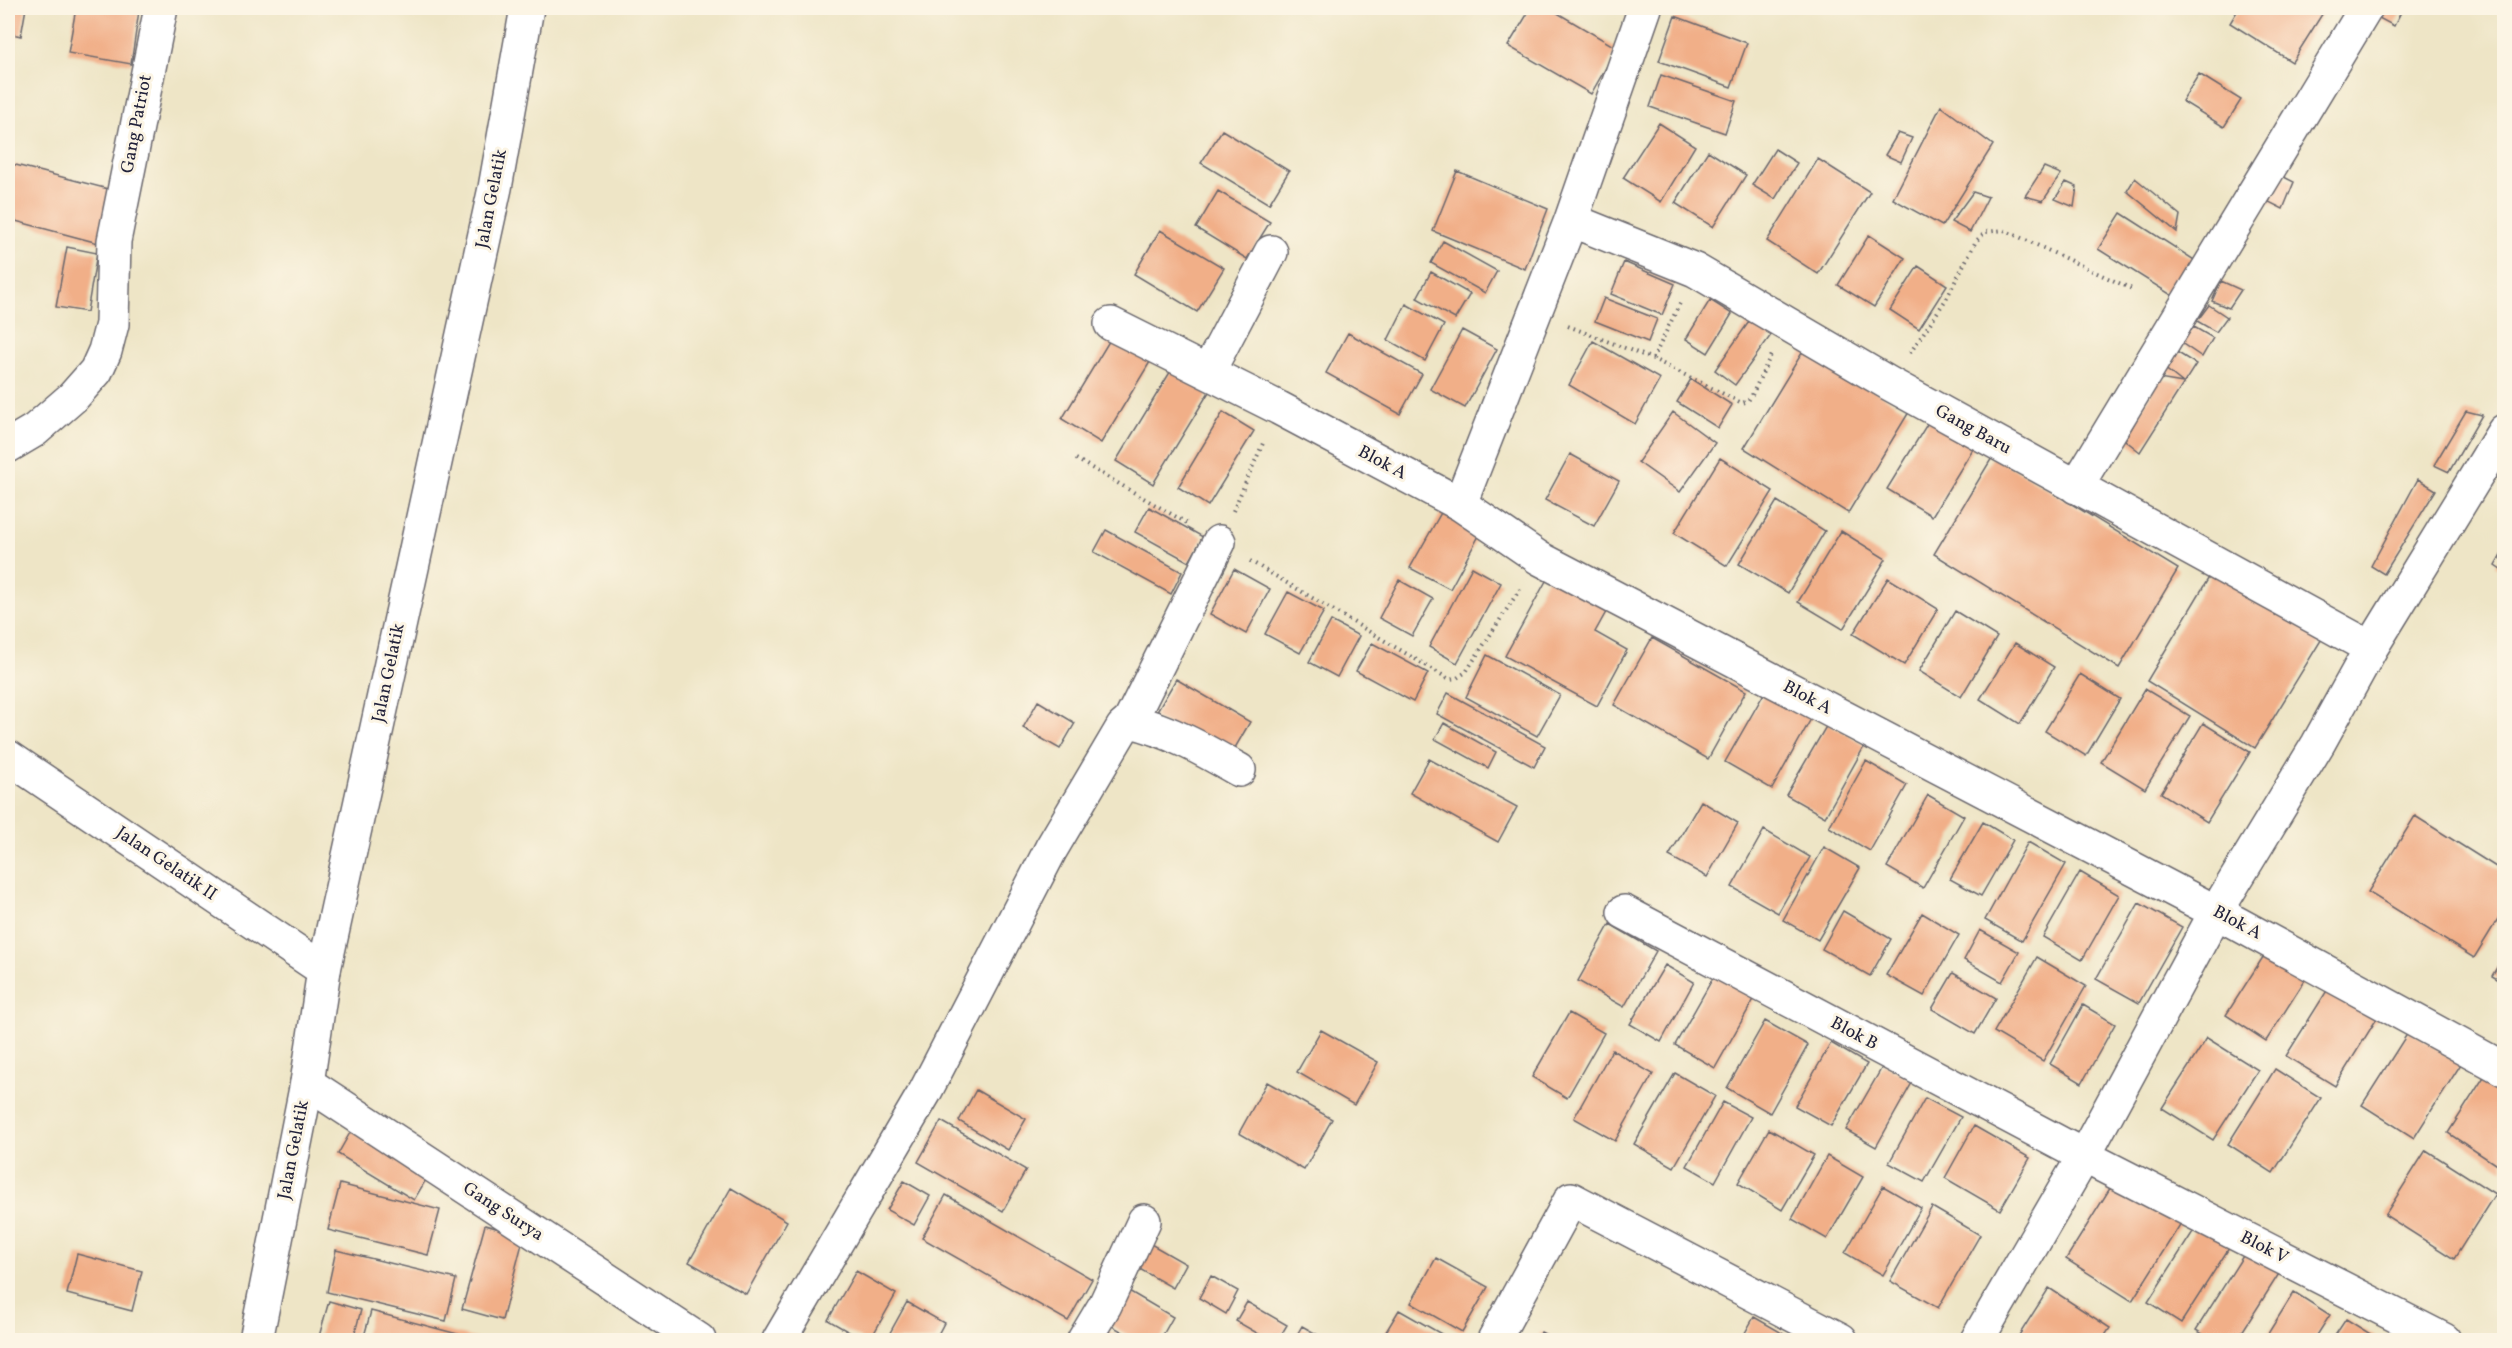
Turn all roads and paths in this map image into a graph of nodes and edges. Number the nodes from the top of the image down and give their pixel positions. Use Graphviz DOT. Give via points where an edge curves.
graph roads {
  1 [pos="161,8"];
  2 [pos="527,8"];
  3 [pos="1645,8"];
  4 [pos="2366,8"];
  5 [pos="1571,220"];
  6 [pos="1271,252"];
  7 [pos="1695,270"];
  8 [pos="2134,290"];
  9 [pos="1536,313"];
  10 [pos="1787,322"];
  11 [pos="1111,324"];
  12 [pos="1653,358"];
  13 [pos="1208,372"];
  14 [pos="1890,384"];
  15 [pos="1279,408"];
  16 [pos="2505,431"];
  17 [pos="8,446"];
  18 [pos="1076,459"];
  19 [pos="2076,487"];
  20 [pos="1460,504"];
  21 [pos="1219,542"];
  22 [pos="1539,558"];
  23 [pos="2372,648"];
  24 [pos="1130,721"];
  25 [pos="8,757"];
  26 [pos="1239,770"];
  27 [pos="1624,912"];
  28 [pos="2216,912"];
  29 [pos="324,970"];
  30 [pos="2505,1069"];
  31 [pos="307,1083"];
  32 [pos="2084,1156"];
  33 [pos="1144,1221"];
  34 [pos="256,1341"];
  35 [pos="699,1341"];
  36 [pos="779,1341"];
  37 [pos="1084,1341"];
  38 [pos="1494,1341"];
  39 [pos="1841,1341"];
  40 [pos="1977,1341"];
  41 [pos="2444,1341"];
  1 -- 17 [label="street, Gang Patriot" via="114,241 112,324 105,351 96,371 73,397 35,430"];
  2 -- 29 [label="street, Jalan Gelatik" via="495,188"];
  3 -- 5 [label="street"];
  4 -- 19 [label="street"];
  5 -- 7 [label="street, Gang Baru"];
  5 -- 9 [label="street"];
  6 -- 13 [label="street"];
  7 -- 10 [label="street, Gang Baru"];
  7 -- 12 [label="path"];
  8 -- 14 [label="path" via="2004,230 1986,232 1976,241 1945,301"];
  9 -- 12 [label="path"];
  9 -- 20 [label="street"];
  10 -- 12 [label="path" via="1752,395 1742,403"];
  10 -- 14 [label="street, Gang Baru"];
  11 -- 13 [label="street, Blok A"];
  13 -- 15 [label="street, Blok A"];
  14 -- 19 [label="street, Gang Baru"];
  15 -- 20 [label="street, Blok A"];
  15 -- 21 [label="path"];
  16 -- 23 [label="street"];
  18 -- 21 [label="path"];
  19 -- 23 [label="street, Gang Baru"];
  20 -- 22 [label="street, Blok A"];
  21 -- 22 [label="path" via="1449,679 1466,672"];
  21 -- 24 [label="street"];
  22 -- 28 [label="street, Blok A"];
  23 -- 28 [label="street"];
  24 -- 26 [label="street" via="1188,741"];
  24 -- 36 [label="street" via="1115,737 1051,849 925,1092"];
  25 -- 29 [label="street, Jalan Gelatik II"];
  27 -- 32 [label="street, Blok B"];
  28 -- 30 [label="street, Blok A"];
  28 -- 32 [label="street"];
  29 -- 31 [label="street, Jalan Gelatik"];
  31 -- 34 [label="street, Jalan Gelatik"];
  31 -- 35 [label="street, Gang Surya"];
  32 -- 40 [label="street"];
  32 -- 41 [label="street, Blok V"];
  33 -- 37 [label="street" via="1106,1305"];
  38 -- 39 [label="street" via="1571,1199"];
}
